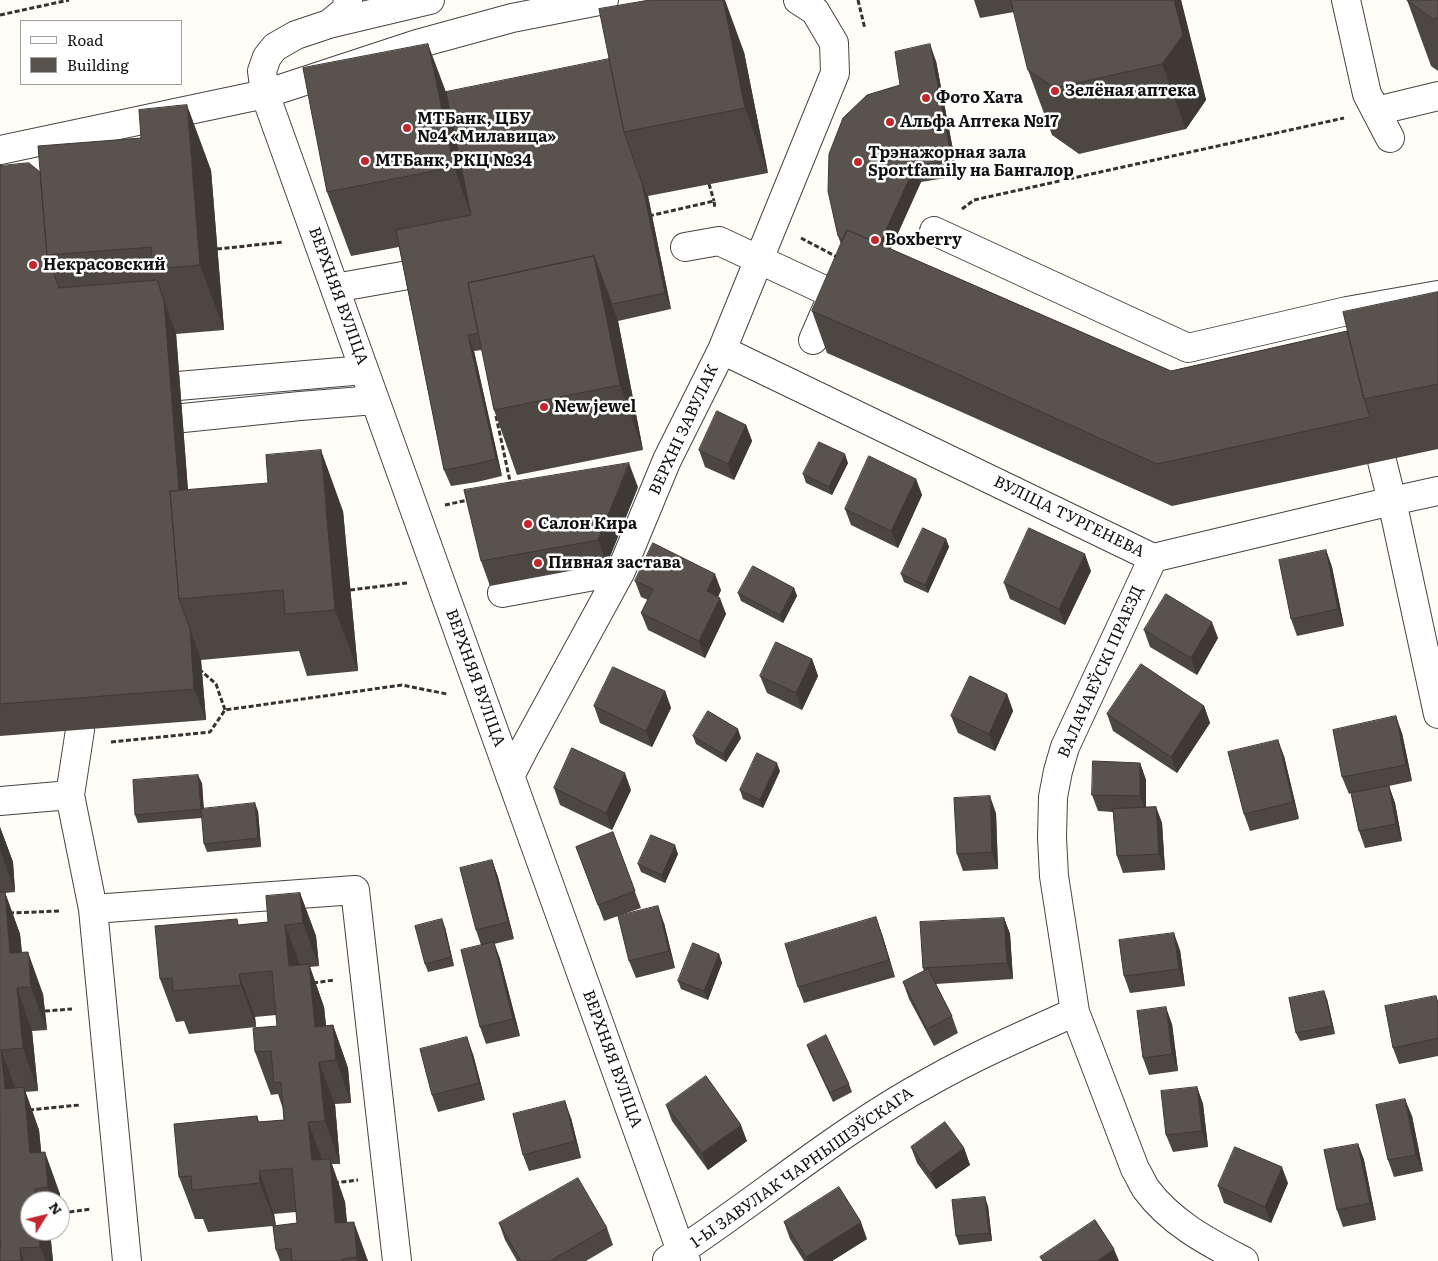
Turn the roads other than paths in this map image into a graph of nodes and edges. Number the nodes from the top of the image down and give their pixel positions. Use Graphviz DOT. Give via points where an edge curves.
graph roads {
  1 [pos="348,0"];
  2 [pos="430,0"];
  3 [pos="604,0"];
  4 [pos="798,0"];
  5 [pos="1346,0"];
  6 [pos="329,24"];
  7 [pos="264,94"];
  8 [pos="1438,96"];
  9 [pos="1376,111"];
  10 [pos="1390,138"];
  11 [pos="0,150"];
  12 [pos="934,230"];
  13 [pos="685,247"];
  14 [pos="758,259"];
  15 [pos="408,275"];
  16 [pos="335,288"];
  17 [pos="1438,294"];
  18 [pos="1347,311"];
  19 [pos="1354,338"];
  20 [pos="813,340"];
  21 [pos="722,350"];
  22 [pos="364,370"];
  23 [pos="115,392"];
  24 [pos="375,400"];
  25 [pos="182,418"];
  26 [pos="1382,461"];
  27 [pos="1438,491"];
  28 [pos="1392,501"];
  29 [pos="1154,558"];
  30 [pos="621,571"];
  31 [pos="502,593"];
  32 [pos="1438,714"];
  33 [pos="79,738"];
  34 [pos="510,776"];
  35 [pos="70,795"];
  36 [pos="0,801"];
  37 [pos="94,909"];
  38 [pos="1075,1012"];
  39 [pos="678,1258"];
  40 [pos="127,1261"];
  41 [pos="397,1261"];
  42 [pos="1244,1261"];
  1 -- 6 [label="street" via="346,10"];
  2 -- 6 [label="street, ВЕРХНЯЯ ВУЛІЦА"];
  3 -- 7 [label="street" via="512,18 417,44"];
  4 -- 14 [label="street, ВЕРХНІ ЗАВУЛАК" via="815,11 834,43 835,73"];
  5 -- 9 [label="street" via="1367,94"];
  6 -- 7 [label="street, ВЕРХНЯЯ ВУЛІЦА" via="296,35 275,47 262,71"];
  7 -- 11 [label="street"];
  7 -- 16 [label="street, ВЕРХНЯЯ ВУЛІЦА"];
  8 -- 9 [label="street"];
  9 -- 10 [label="street"];
  12 -- 18 [label="street" via="1188,348"];
  13 -- 14 [label="street" via="719,241"];
  14 -- 20 [label="street" via="833,294"];
  14 -- 21 [label="street, ВЕРХНІ ЗАВУЛАК"];
  15 -- 16 [label="street"];
  16 -- 22 [label="street, ВЕРХНЯЯ ВУЛІЦА"];
  17 -- 18 [label="street"];
  18 -- 19 [label="street"];
  21 -- 29 [label="street, ВУЛІЦА ТУРГЕНЕВА"];
  21 -- 30 [label="street, ВЕРХНІ ЗАВУЛАК" via="668,460"];
  22 -- 23 [label="street"];
  22 -- 24 [label="street, ВЕРХНЯЯ ВУЛІЦА"];
  24 -- 25 [label="street"];
  24 -- 34 [label="street, ВЕРХНЯЯ ВУЛІЦА"];
  26 -- 28 [label="street"];
  27 -- 28 [label="street, ВУЛІЦА ТУРГЕНЕВА"];
  28 -- 29 [label="street, ВУЛІЦА ТУРГЕНЕВА"];
  28 -- 32 [label="street"];
  29 -- 38 [label="street, ВАЛАЧАЕЎСКІ ПРАЕЗД" via="1065,747 1054,788 1054,876"];
  30 -- 31 [label="street"];
  30 -- 34 [label="street, ВЕРХНІ ЗАВУЛАК"];
  33 -- 35 [label="street"];
  34 -- 39 [label="street, ВЕРХНЯЯ ВУЛІЦА"];
  35 -- 36 [label="street"];
  35 -- 37 [label="street"];
  37 -- 40 [label="street"];
  37 -- 41 [label="street" via="356,890"];
  38 -- 39 [label="street, 1-Ы ЗАВУЛАК ЧАРНЫШЭЎСКАГА" via="974,1058 922,1086 845,1134"];
  38 -- 42 [label="street, ВАЛАЧАЕЎСКІ ПРАЕЗД" via="1145,1188 1176,1221"];
}
